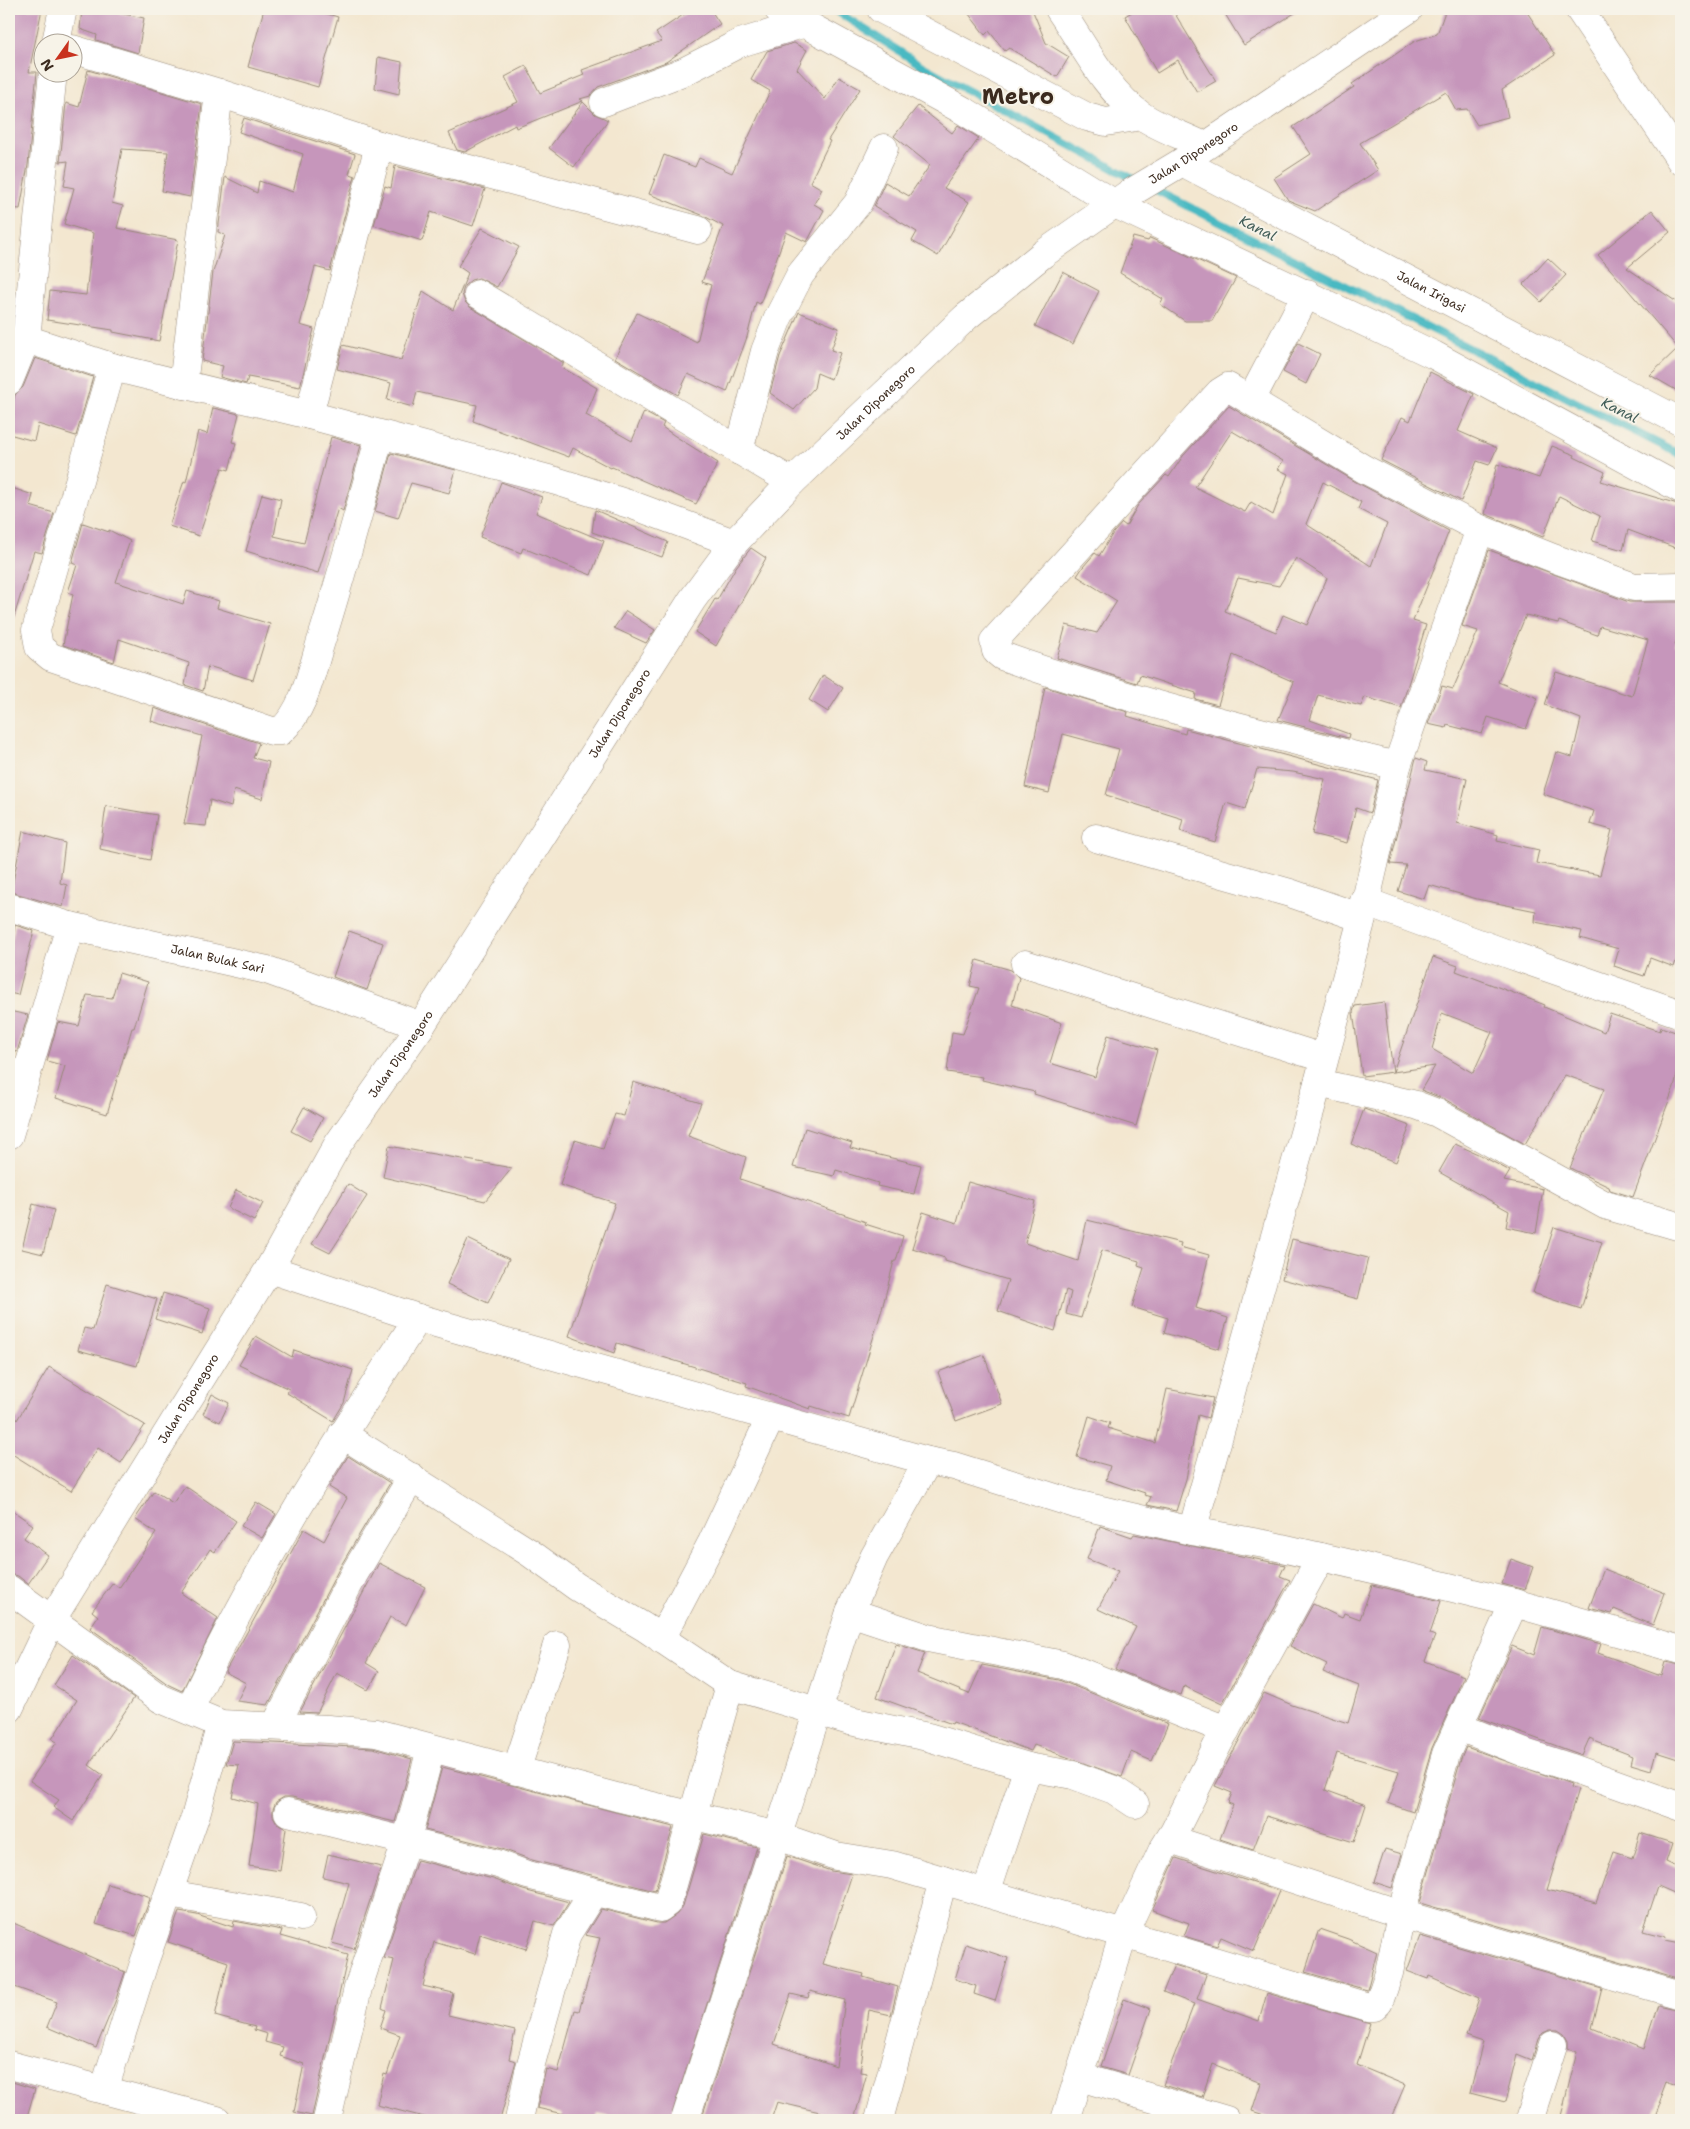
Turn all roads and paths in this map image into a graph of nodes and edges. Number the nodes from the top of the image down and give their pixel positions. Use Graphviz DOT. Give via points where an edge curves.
graph roads {
  1 [pos="63,9"];
  2 [pos="778,9"];
  3 [pos="881,9"];
  4 [pos="1059,9"];
  5 [pos="1409,9"];
  6 [pos="1579,9"];
  7 [pos="802,24"];
  8 [pos="58,32"];
  9 [pos="82,52"];
  10 [pos="52,82"];
  11 [pos="218,92"];
  12 [pos="604,102"];
  13 [pos="1142,116"];
  14 [pos="379,145"];
  15 [pos="1204,146"];
  16 [pos="884,148"];
  17 [pos="1681,160"];
  18 [pos="1178,164"];
  19 [pos="1121,200"];
  20 [pos="698,230"];
  21 [pos="1307,293"];
  22 [pos="478,294"];
  23 [pos="26,339"];
  24 [pos="112,367"];
  25 [pos="9,381"];
  26 [pos="183,385"];
  27 [pos="1251,400"];
  28 [pos="309,415"];
  29 [pos="1681,422"];
  30 [pos="380,436"];
  31 [pos="739,450"];
  32 [pos="792,482"];
  33 [pos="1681,489"];
  34 [pos="1480,529"];
  35 [pos="734,543"];
  36 [pos="1681,586"];
  37 [pos="1397,766"];
  38 [pos="1096,838"];
  39 [pos="9,908"];
  40 [pos="1363,909"];
  41 [pos="70,926"];
  42 [pos="1026,964"];
  43 [pos="1681,1014"];
  44 [pos="421,1026"];
  45 [pos="1321,1071"];
  46 [pos="9,1135"];
  47 [pos="1681,1226"];
  48 [pos="269,1269"];
  49 [pos="418,1318"];
  50 [pos="770,1419"];
  51 [pos="342,1434"];
  52 [pos="928,1461"];
  53 [pos="412,1478"];
  54 [pos="1192,1531"];
  55 [pos="1321,1557"];
  56 [pos="9,1589"];
  57 [pos="1514,1603"];
  58 [pos="850,1612"];
  59 [pos="52,1619"];
  60 [pos="662,1639"];
  61 [pos="557,1645"];
  62 [pos="1681,1650"];
  63 [pos="730,1685"];
  64 [pos="9,1709"];
  65 [pos="190,1709"];
  66 [pos="817,1710"];
  67 [pos="221,1724"];
  68 [pos="275,1726"];
  69 [pos="1459,1727"];
  70 [pos="1226,1730"];
  71 [pos="431,1749"];
  72 [pos="1028,1767"];
  73 [pos="516,1771"];
  74 [pos="1136,1804"];
  75 [pos="1681,1807"];
  76 [pos="288,1812"];
  77 [pos="693,1815"];
  78 [pos="778,1836"];
  79 [pos="1170,1839"];
  80 [pos="406,1842"];
  81 [pos="943,1880"];
  82 [pos="986,1892"];
  83 [pos="593,1893"];
  84 [pos="169,1894"];
  85 [pos="1401,1914"];
  86 [pos="302,1917"];
  87 [pos="1124,1933"];
  88 [pos="1681,1995"];
  89 [pos="1553,2046"];
  90 [pos="9,2065"];
  91 [pos="1080,2077"];
  92 [pos="104,2090"];
  93 [pos="217,2120"];
  94 [pos="327,2120"];
  95 [pos="519,2120"];
  96 [pos="684,2120"];
  97 [pos="879,2120"];
  98 [pos="1065,2120"];
  99 [pos="1226,2120"];
  100 [pos="1529,2120"];
  1 -- 8 [label="street"];
  2 -- 7 [label="street"];
  3 -- 13 [label="street" via="1087,117 1106,122"];
  4 -- 13 [label="street" via="1109,85"];
  5 -- 15 [label="street, Jalan Diponegoro"];
  6 -- 17 [label="street"];
  7 -- 12 [label="street" via="740,43 685,71"];
  7 -- 19 [label="street"];
  9 -- 11 [label="street"];
  10 -- 23 [label="street"];
  11 -- 14 [label="street"];
  11 -- 26 [label="street"];
  13 -- 15 [label="street"];
  14 -- 20 [label="street"];
  14 -- 28 [label="street"];
  15 -- 18 [label="street, Jalan Diponegoro"];
  16 -- 31 [label="street" via="858,202 800,275 778,318 765,352"];
  18 -- 19 [label="street, Jalan Diponegoro"];
  18 -- 29 [label="street, Jalan Irigasi"];
  19 -- 21 [label="street"];
  19 -- 32 [label="street, Jalan Diponegoro" via="1043,254 966,317"];
  21 -- 27 [label="street"];
  21 -- 33 [label="street" via="1434,355"];
  22 -- 31 [label="street"];
  23 -- 24 [label="street"];
  23 -- 25 [label="street"];
  24 -- 26 [label="street"];
  24 -- 30 [label="street" via="36,630 39,647 51,657 272,732 281,731 286,726 304,694 340,582"];
  26 -- 28 [label="street"];
  27 -- 34 [label="street" via="1364,469"];
  27 -- 37 [label="street" via="1232,388 1220,392 994,641 996,651 1002,656 1074,681 1157,705"];
  28 -- 30 [label="street"];
  30 -- 35 [label="street" via="556,481"];
  31 -- 32 [label="street"];
  32 -- 35 [label="street, Jalan Diponegoro"];
  34 -- 36 [label="street" via="1634,587"];
  34 -- 37 [label="street"];
  35 -- 44 [label="street, Jalan Diponegoro" via="692,600"];
  37 -- 40 [label="street"];
  38 -- 40 [label="street" via="1290,893"];
  39 -- 41 [label="street, Jalan Bulak Sari"];
  40 -- 43 [label="street" via="1511,955"];
  40 -- 45 [label="street"];
  41 -- 44 [label="street, Jalan Bulak Sari" via="267,970"];
  41 -- 46 [label="street"];
  42 -- 45 [label="street"];
  44 -- 48 [label="street, Jalan Diponegoro" via="338,1144"];
  45 -- 47 [label="street" via="1437,1113 1605,1205"];
  45 -- 54 [label="street"];
  48 -- 49 [label="street"];
  48 -- 59 [label="street, Jalan Diponegoro"];
  49 -- 50 [label="street"];
  49 -- 51 [label="street"];
  50 -- 52 [label="street"];
  50 -- 60 [label="street"];
  51 -- 53 [label="street"];
  51 -- 65 [label="street" via="280,1537"];
  52 -- 54 [label="street" via="954,1466 1075,1504"];
  52 -- 58 [label="street" via="874,1557"];
  53 -- 60 [label="street"];
  53 -- 68 [label="street" via="354,1574"];
  54 -- 55 [label="street"];
  55 -- 57 [label="street"];
  55 -- 70 [label="street"];
  56 -- 59 [label="street"];
  57 -- 62 [label="street"];
  57 -- 69 [label="street"];
  58 -- 66 [label="street"];
  58 -- 70 [label="street" via="928,1638 1063,1665"];
  59 -- 64 [label="street, Jalan Diponegoro"];
  59 -- 65 [label="street" via="162,1699"];
  60 -- 63 [label="street"];
  61 -- 73 [label="street"];
  63 -- 66 [label="street"];
  63 -- 77 [label="street"];
  65 -- 67 [label="street"];
  66 -- 72 [label="street" via="850,1721 928,1737"];
  66 -- 78 [label="street"];
  67 -- 68 [label="street"];
  67 -- 84 [label="street"];
  68 -- 71 [label="street" via="376,1733"];
  69 -- 75 [label="street"];
  69 -- 85 [label="street" via="1446,1754"];
  70 -- 79 [label="street"];
  71 -- 73 [label="street"];
  71 -- 80 [label="street"];
  72 -- 74 [label="street" via="1073,1775 1114,1790"];
  72 -- 82 [label="street"];
  73 -- 77 [label="street"];
  76 -- 80 [label="street"];
  77 -- 78 [label="street"];
  77 -- 83 [label="street" via="665,1906 646,1906"];
  78 -- 81 [label="street" via="836,1856 892,1865"];
  78 -- 96 [label="street"];
  79 -- 85 [label="street"];
  79 -- 87 [label="street"];
  80 -- 83 [label="street" via="498,1864"];
  80 -- 94 [label="street" via="358,1988"];
  81 -- 82 [label="street"];
  81 -- 97 [label="street"];
  82 -- 87 [label="street"];
  83 -- 95 [label="street" via="567,1934 529,2071"];
  84 -- 86 [label="street"];
  84 -- 92 [label="street"];
  85 -- 87 [label="street" via="1389,1973 1379,2002 1374,2007"];
  85 -- 88 [label="street"];
  87 -- 91 [label="street"];
  89 -- 100 [label="street"];
  90 -- 92 [label="street"];
  91 -- 98 [label="street"];
  91 -- 99 [label="street"];
  92 -- 93 [label="street"];
}
